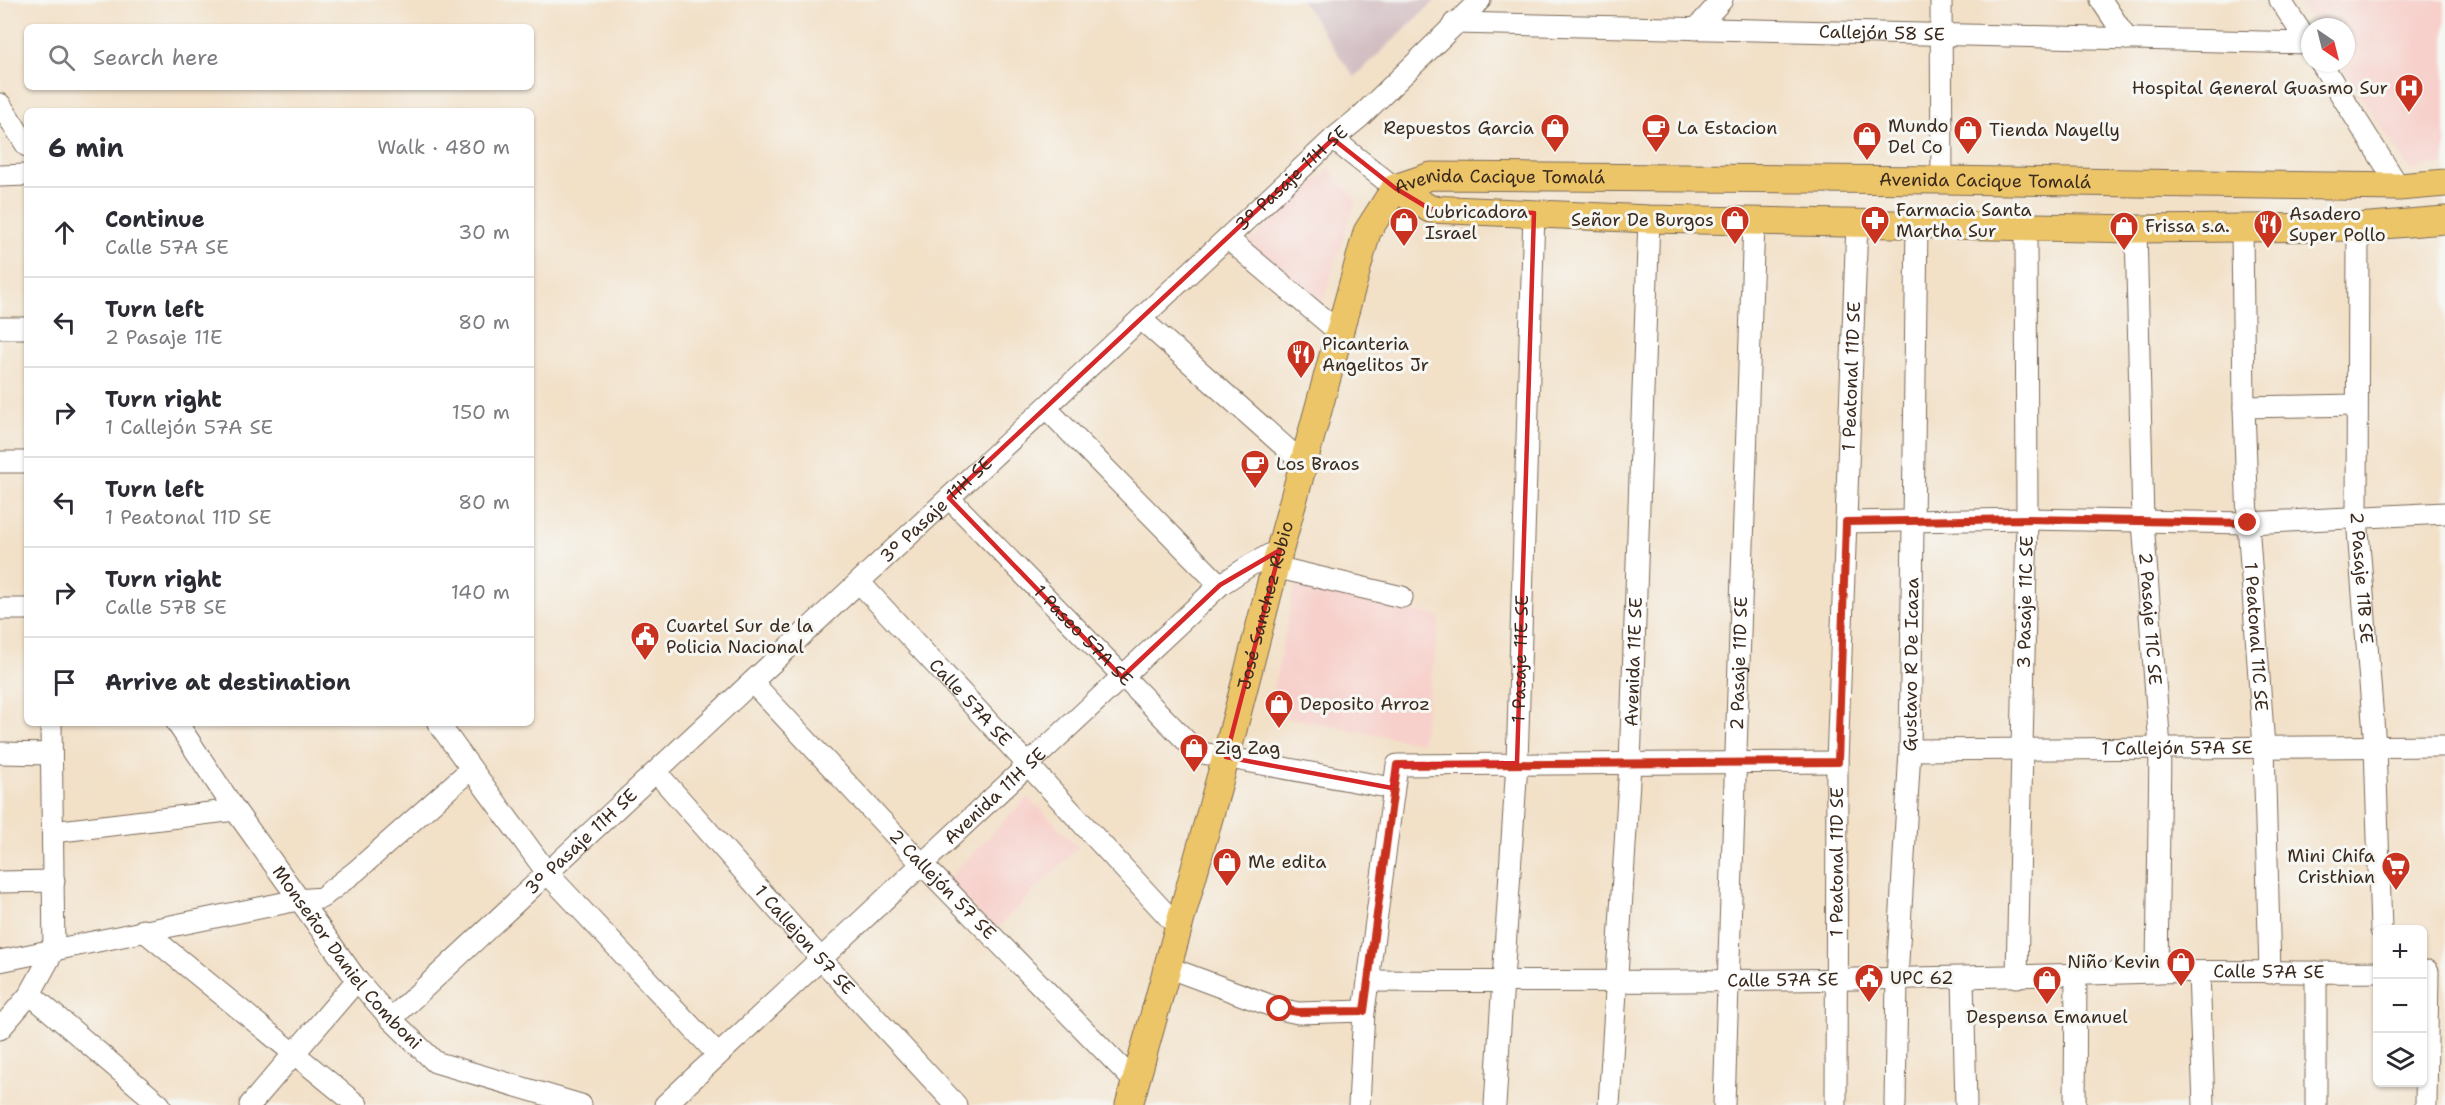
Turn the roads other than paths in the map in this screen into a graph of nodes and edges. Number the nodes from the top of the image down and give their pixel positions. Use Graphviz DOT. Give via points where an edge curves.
graph roads {
  1 [pos="1479,0"];
  2 [pos="1722,0"];
  3 [pos="1941,0"];
  4 [pos="2101,0"];
  5 [pos="2280,0"];
  6 [pos="1455,23"];
  7 [pos="1696,29"];
  8 [pos="2301,33"];
  9 [pos="1940,36"];
  10 [pos="2127,39"];
  11 [pos="2301,45"];
  12 [pos="2327,72"];
  13 [pos="0,104"];
  14 [pos="1333,139"];
  15 [pos="24,141"];
  16 [pos="24,175"];
  17 [pos="0,176"];
  18 [pos="1942,180"];
  19 [pos="2445,183"];
  20 [pos="2399,187"];
  21 [pos="1395,188"];
  22 [pos="1534,213"];
  23 [pos="1648,219"];
  24 [pos="2445,220"];
  25 [pos="1754,221"];
  26 [pos="1857,222"];
  27 [pos="1917,224"];
  28 [pos="2026,227"];
  29 [pos="2358,227"];
  30 [pos="2136,229"];
  31 [pos="2242,229"];
  32 [pos="1227,238"];
  33 [pos="1141,319"];
  34 [pos="0,328"];
  35 [pos="24,328"];
  36 [pos="1341,334"];
  37 [pos="2357,405"];
  38 [pos="2244,407"];
  39 [pos="1046,408"];
  40 [pos="0,462"];
  41 [pos="24,462"];
  42 [pos="1304,464"];
  43 [pos="949,498"];
  44 [pos="2445,513"];
  45 [pos="2357,518"];
  46 [pos="2027,519"];
  47 [pos="1913,521"];
  48 [pos="1846,522"];
  49 [pos="2143,522"];
  50 [pos="2248,523"];
  51 [pos="1278,558"];
  52 [pos="859,582"];
  53 [pos="1220,585"];
  54 [pos="1402,597"];
  55 [pos="0,609"];
  56 [pos="24,609"];
  57 [pos="1122,677"];
  58 [pos="752,682"];
  59 [pos="51,726"];
  60 [pos="179,726"];
  61 [pos="440,726"];
  62 [pos="2375,746"];
  63 [pos="2445,746"];
  64 [pos="2264,747"];
  65 [pos="2160,748"];
  66 [pos="2022,749"];
  67 [pos="1910,750"];
  68 [pos="0,753"];
  69 [pos="51,754"];
  70 [pos="1226,758"];
  71 [pos="1735,762"];
  72 [pos="1838,762"];
  73 [pos="1517,763"];
  74 [pos="1630,764"];
  75 [pos="1028,765"];
  76 [pos="471,769"];
  77 [pos="656,772"];
  78 [pos="1392,788"];
  79 [pos="235,810"];
  80 [pos="53,832"];
  81 [pos="922,864"];
  82 [pos="548,874"];
  83 [pos="54,881"];
  84 [pos="0,882"];
  85 [pos="298,900"];
  86 [pos="2381,925"];
  87 [pos="1178,927"];
  88 [pos="143,930"];
  89 [pos="54,950"];
  90 [pos="821,959"];
  91 [pos="0,961"];
  92 [pos="1167,967"];
  93 [pos="2432,971"];
  94 [pos="2157,972"];
  95 [pos="2316,972"];
  96 [pos="2373,972"];
  97 [pos="2199,973"];
  98 [pos="2270,973"];
  99 [pos="2076,976"];
  100 [pos="2017,977"];
  101 [pos="1963,978"];
  102 [pos="1838,979"];
  103 [pos="1897,979"];
  104 [pos="357,980"];
  105 [pos="1369,981"];
  106 [pos="1728,981"];
  107 [pos="1503,982"];
  108 [pos="1616,982"];
  109 [pos="30,994"];
  110 [pos="1364,1011"];
  111 [pos="390,1019"];
  112 [pos="0,1029"];
  113 [pos="294,1053"];
  114 [pos="718,1055"];
  115 [pos="1132,1093"];
  116 [pos="558,1102"];
  117 [pos="160,1105"];
  118 [pos="250,1105"];
  119 [pos="357,1105"];
  120 [pos="581,1105"];
  121 [pos="665,1105"];
  122 [pos="956,1105"];
  123 [pos="1359,1105"];
  124 [pos="1495,1105"];
  125 [pos="1609,1105"];
  126 [pos="1724,1105"];
  127 [pos="1836,1105"];
  128 [pos="1895,1105"];
  129 [pos="1966,1105"];
  130 [pos="2075,1105"];
  131 [pos="2204,1105"];
  132 [pos="2316,1105"];
  133 [pos="2426,1105"];
  1 -- 6 [label="street, 3° Pasaje 11H SE"];
  2 -- 7 [label="street"];
  3 -- 9 [label="street"];
  4 -- 10 [label="street"];
  5 -- 8 [label="street"];
  6 -- 7 [label="street, Callejón 58 SE"];
  6 -- 14 [label="street, 3° Pasaje 11H SE"];
  7 -- 9 [label="street, Callejón 58 SE"];
  9 -- 10 [label="street, Callejón 58 SE"];
  9 -- 18 [label="street"];
  10 -- 11 [label="street, Callejón 58 SE"];
  12 -- 20 [label="street"];
  13 -- 15 [label="street"];
  14 -- 21 [label="street"];
  14 -- 32 [label="street, 3° Pasaje 11H SE"];
  16 -- 17 [label="street"];
  18 -- 20 [label="main road, Avenida Cacique Tomalá"];
  18 -- 21 [label="main road, Avenida Cacique Tomalá" via="1431,176"];
  19 -- 20 [label="main road, Avenida Cacique Tomalá"];
  21 -- 22 [label="main road, Avenida Cacique Tomalá" via="1430,209"];
  21 -- 36 [label="main road, José Sanchez Rubio" via="1367,232"];
  22 -- 23 [label="main road, Avenida Cacique Tomalá"];
  22 -- 73 [label="street, 1 Pasaje 11E SE"];
  23 -- 25 [label="main road, Avenida Cacique Tomalá"];
  23 -- 74 [label="street, Avenida 11E SE"];
  24 -- 29 [label="main road, Avenida Cacique Tomalá"];
  25 -- 26 [label="main road, Avenida Cacique Tomalá"];
  25 -- 71 [label="street, 2 Pasaje 11D SE"];
  26 -- 27 [label="main road, Avenida Cacique Tomalá"];
  26 -- 48 [label="street, 1 Peatonal 11D SE"];
  27 -- 28 [label="main road, Avenida Cacique Tomalá"];
  27 -- 47 [label="street, Gustavo R De Icaza"];
  28 -- 30 [label="main road, Avenida Cacique Tomalá"];
  28 -- 46 [label="street, 3 Pasaje 11C SE"];
  29 -- 31 [label="main road, Avenida Cacique Tomalá"];
  29 -- 37 [label="street, 2 Pasaje 11B SE"];
  30 -- 31 [label="main road, Avenida Cacique Tomalá"];
  30 -- 49 [label="street, 2 Pasaje 11C SE"];
  31 -- 38 [label="street, 1 Peatonal 11C SE"];
  32 -- 33 [label="street, 3° Pasaje 11H SE"];
  32 -- 36 [label="street"];
  33 -- 39 [label="street, 3° Pasaje 11H SE"];
  33 -- 42 [label="street"];
  34 -- 35 [label="street"];
  36 -- 42 [label="main road, José Sanchez Rubio"];
  37 -- 38 [label="street"];
  37 -- 45 [label="street, 2 Pasaje 11B SE"];
  38 -- 50 [label="street, 1 Peatonal 11C SE"];
  39 -- 43 [label="street, 3° Pasaje 11H SE"];
  39 -- 53 [label="street"];
  40 -- 41 [label="street"];
  42 -- 51 [label="main road, José Sanchez Rubio"];
  43 -- 52 [label="street, 3° Pasaje 11H SE"];
  43 -- 57 [label="street, 1 Paseo 57A SE"];
  44 -- 45 [label="street"];
  45 -- 50 [label="street"];
  45 -- 62 [label="street, 2 Pasaje 11B SE"];
  46 -- 47 [label="street"];
  46 -- 49 [label="street"];
  46 -- 66 [label="street, 3 Pasaje 11C SE"];
  47 -- 48 [label="street"];
  47 -- 67 [label="street, Gustavo R De Icaza"];
  48 -- 72 [label="street, 1 Peatonal 11D SE"];
  49 -- 50 [label="street"];
  49 -- 65 [label="street, 2 Pasaje 11C SE"];
  50 -- 64 [label="street, 1 Peatonal 11C SE"];
  51 -- 53 [label="street, Avenida 11H SE" via="1249,566"];
  51 -- 54 [label="street"];
  51 -- 70 [label="main road, José Sanchez Rubio"];
  52 -- 58 [label="street, 3° Pasaje 11H SE"];
  52 -- 75 [label="street, Calle 57A SE"];
  53 -- 57 [label="street, Avenida 11H SE"];
  55 -- 56 [label="street"];
  57 -- 70 [label="street, 1 Paseo 57A SE" via="1197,752"];
  57 -- 75 [label="street, Avenida 11H SE"];
  58 -- 77 [label="street, 3° Pasaje 11H SE"];
  58 -- 81 [label="street, 2 Callejón 57 SE"];
  59 -- 69 [label="street"];
  60 -- 79 [label="street, Monseñor Daniel Comboni"];
  61 -- 76 [label="street"];
  62 -- 63 [label="street, 1 Callejón 57A SE"];
  62 -- 64 [label="street, 1 Callejón 57A SE"];
  62 -- 86 [label="street, 2 Pasaje 11B SE"];
  64 -- 65 [label="street, 1 Callejón 57A SE"];
  64 -- 98 [label="street, 1 Peatonal 11C SE"];
  65 -- 66 [label="street, 1 Callejón 57A SE"];
  65 -- 94 [label="street, 2 Pasaje 11C SE"];
  66 -- 67 [label="street, 1 Callejón 57A SE"];
  66 -- 100 [label="street, 3 Pasaje 11C SE"];
  67 -- 103 [label="street, Gustavo R De Icaza"];
  68 -- 69 [label="street"];
  69 -- 80 [label="street"];
  70 -- 78 [label="street"];
  70 -- 87 [label="main road, José Sanchez Rubio"];
  71 -- 72 [label="street"];
  71 -- 74 [label="street"];
  71 -- 106 [label="street, 2 Pasaje 11D SE"];
  72 -- 102 [label="street, 1 Peatonal 11D SE"];
  73 -- 74 [label="street"];
  73 -- 78 [label="street" via="1397,765"];
  73 -- 107 [label="street, 1 Pasaje 11E SE"];
  74 -- 108 [label="street, Avenida 11E SE"];
  75 -- 81 [label="street, Avenida 11H SE"];
  75 -- 87 [label="street, Calle 57A SE"];
  76 -- 82 [label="street"];
  76 -- 85 [label="street" via="321,898"];
  77 -- 82 [label="street, 3° Pasaje 11H SE"];
  77 -- 90 [label="street, 1 Callejon 57 SE"];
  78 -- 105 [label="street"];
  79 -- 80 [label="street"];
  79 -- 85 [label="street, Monseñor Daniel Comboni"];
  80 -- 83 [label="street"];
  81 -- 90 [label="street, Avenida 11H SE"];
  81 -- 115 [label="street, 2 Callejón 57 SE"];
  82 -- 111 [label="street, 3° Pasaje 11H SE"];
  82 -- 114 [label="street"];
  83 -- 84 [label="street"];
  83 -- 89 [label="street"];
  85 -- 88 [label="street"];
  85 -- 104 [label="street, Monseñor Daniel Comboni"];
  87 -- 92 [label="main road, José Sanchez Rubio"];
  88 -- 89 [label="street"];
  88 -- 113 [label="street"];
  89 -- 91 [label="street"];
  89 -- 109 [label="street"];
  90 -- 114 [label="street, Avenida 11H SE"];
  90 -- 122 [label="street, 1 Callejon 57 SE"];
  92 -- 110 [label="street" via="1280,1009"];
  92 -- 115 [label="main road, José Sanchez Rubio"];
  93 -- 133 [label="street"];
  94 -- 97 [label="street, Calle 57A SE"];
  94 -- 99 [label="street, Calle 57A SE"];
  95 -- 96 [label="street, Calle 57A SE"];
  95 -- 98 [label="street, Calle 57A SE"];
  95 -- 132 [label="street"];
  97 -- 98 [label="street, Calle 57A SE"];
  97 -- 131 [label="street"];
  99 -- 100 [label="street, Calle 57A SE"];
  99 -- 130 [label="street"];
  100 -- 101 [label="street, Calle 57A SE"];
  101 -- 103 [label="street, Calle 57A SE"];
  101 -- 129 [label="street"];
  102 -- 103 [label="street, Calle 57A SE"];
  102 -- 106 [label="street, Calle 57A SE"];
  102 -- 127 [label="street, 1 Peatonal 11D SE"];
  103 -- 128 [label="street, Gustavo R De Icaza"];
  104 -- 111 [label="street, Monseñor Daniel Comboni"];
  104 -- 113 [label="street"];
  105 -- 107 [label="street, Calle 57A SE"];
  105 -- 110 [label="street"];
  106 -- 108 [label="street, Calle 57A SE"];
  106 -- 126 [label="street, 2 Pasaje 11D SE"];
  107 -- 108 [label="street, Calle 57A SE"];
  107 -- 124 [label="street, 1 Pasaje 11E SE"];
  108 -- 125 [label="street, Avenida 11E SE"];
  109 -- 112 [label="street"];
  109 -- 117 [label="street"];
  110 -- 123 [label="street"];
  111 -- 116 [label="street, Monseñor Daniel Comboni" via="435,1062"];
  113 -- 118 [label="street"];
  113 -- 119 [label="street"];
  114 -- 121 [label="street, Avenida 11H SE"];
  116 -- 120 [label="street, Monseñor Daniel Comboni"];
}
